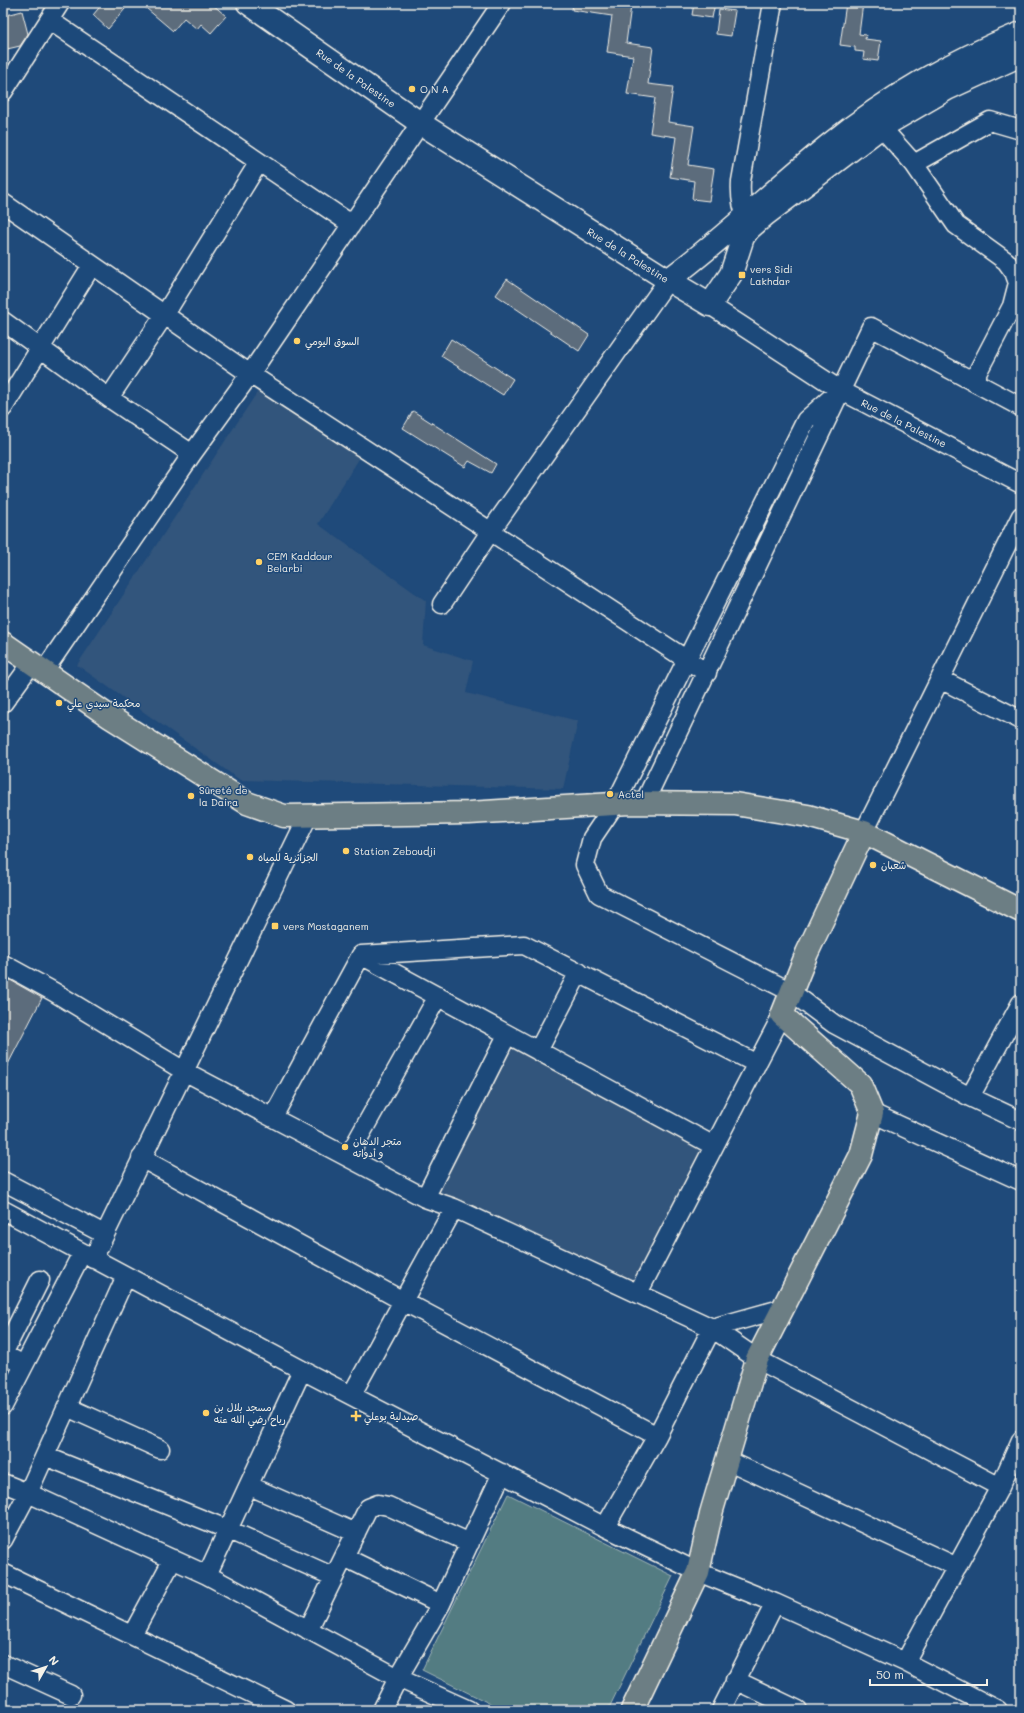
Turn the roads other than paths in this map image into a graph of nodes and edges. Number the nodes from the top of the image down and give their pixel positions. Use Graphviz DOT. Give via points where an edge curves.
graph roads {
  1 [pos="60,3"];
  2 [pos="248,3"];
  3 [pos="502,3"];
  4 [pos="773,3"];
  5 [pos="49,20"];
  6 [pos="1021,33"];
  7 [pos="1021,55"];
  8 [pos="3,92"];
  9 [pos="875,121"];
  10 [pos="420,123"];
  11 [pos="1021,130"];
  12 [pos="259,162"];
  13 [pos="914,164"];
  14 [pos="3,203"];
  15 [pos="749,221"];
  16 [pos="351,224"];
  17 [pos="92,265"];
  18 [pos="668,280"];
  19 [pos="710,305"];
  20 [pos="165,314"];
  21 [pos="3,321"];
  22 [pos="40,350"];
  23 [pos="250,374"];
  24 [pos="973,381"];
  25 [pos="840,390"];
  26 [pos="109,398"];
  27 [pos="1021,407"];
  28 [pos="3,408"];
  29 [pos="192,454"];
  30 [pos="1021,484"];
  31 [pos="1021,516"];
  32 [pos="490,532"];
  33 [pos="442,604"];
  34 [pos="3,643"];
  35 [pos="687,659"];
  36 [pos="38,667"];
  37 [pos="707,672"];
  38 [pos="940,680"];
  39 [pos="3,703"];
  40 [pos="1021,720"];
  41 [pos="644,803"];
  42 [pos="615,804"];
  43 [pos="308,816"];
  44 [pos="864,832"];
  45 [pos="1021,911"];
  46 [pos="362,955"];
  47 [pos="3,964"];
  48 [pos="579,972"];
  49 [pos="791,992"];
  50 [pos="438,996"];
  51 [pos="1021,1003"];
  52 [pos="782,1015"];
  53 [pos="507,1035"];
  54 [pos="538,1051"];
  55 [pos="757,1064"];
  56 [pos="184,1071"];
  57 [pos="970,1097"];
  58 [pos="872,1113"];
  59 [pos="273,1117"];
  60 [pos="1021,1121"];
  61 [pos="714,1146"];
  62 [pos="348,1157"];
  63 [pos="142,1158"];
  64 [pos="3,1181"];
  65 [pos="1021,1181"];
  66 [pos="425,1198"];
  67 [pos="454,1208"];
  68 [pos="3,1210"];
  69 [pos="104,1234"];
  70 [pos="87,1256"];
  71 [pos="126,1276"];
  72 [pos="40,1280"];
  73 [pos="638,1293"];
  74 [pos="402,1301"];
  75 [pos="784,1308"];
  76 [pos="712,1328"];
  77 [pos="3,1354"];
  78 [pos="757,1358"];
  79 [pos="24,1365"];
  80 [pos="302,1370"];
  81 [pos="352,1394"];
  82 [pos="3,1406"];
  83 [pos="67,1406"];
  84 [pos="657,1436"];
  85 [pos="1021,1440"];
  86 [pos="160,1449"];
  87 [pos="44,1456"];
  88 [pos="727,1460"];
  89 [pos="502,1473"];
  90 [pos="3,1483"];
  91 [pos="250,1486"];
  92 [pos="1000,1487"];
  93 [pos="28,1493"];
  94 [pos="605,1527"];
  95 [pos="229,1530"];
  96 [pos="356,1533"];
  97 [pos="3,1540"];
  98 [pos="470,1543"];
  99 [pos="344,1557"];
  100 [pos="173,1559"];
  101 [pos="956,1567"];
  102 [pos="3,1572"];
  103 [pos="698,1572"];
  104 [pos="207,1575"];
  105 [pos="334,1577"];
  106 [pos="774,1603"];
  107 [pos="442,1604"];
  108 [pos="308,1630"];
  109 [pos="132,1635"];
  110 [pos="905,1662"];
  111 [pos="3,1664"];
  112 [pos="398,1678"];
  113 [pos="735,1680"];
  114 [pos="71,1695"];
  115 [pos="286,1710"];
  116 [pos="382,1710"];
  117 [pos="469,1710"];
  118 [pos="632,1710"];
  119 [pos="721,1710"];
  120 [pos="798,1710"];
  121 [pos="998,1710"];
  1 -- 5 [label="street"];
  2 -- 10 [label="main road, Rue de la Palestine"];
  3 -- 10 [label="street"];
  4 -- 15 [label="street" via="744,157 741,193"];
  5 -- 8 [label="street"];
  5 -- 12 [label="street"];
  6 -- 9 [label="main road" via="908,87"];
  7 -- 9 [label="main road"];
  9 -- 13 [label="street"];
  9 -- 15 [label="main road" via="841,156"];
  10 -- 16 [label="street"];
  10 -- 18 [label="main road, Rue de la Palestine"];
  11 -- 13 [label="street" via="990,121"];
  12 -- 16 [label="street"];
  12 -- 20 [label="street"];
  13 -- 24 [label="street" via="956,225 1006,261 1018,283 1012,306"];
  14 -- 17 [label="street"];
  15 -- 18 [label="main road"];
  15 -- 19 [label="main road" via="731,274"];
  16 -- 23 [label="street"];
  17 -- 20 [label="street"];
  17 -- 22 [label="street"];
  18 -- 19 [label="main road, Rue de la Palestine"];
  18 -- 32 [label="street"];
  19 -- 25 [label="street, Rue de la Palestine"];
  20 -- 23 [label="street"];
  20 -- 26 [label="street"];
  21 -- 22 [label="street"];
  22 -- 26 [label="street"];
  22 -- 28 [label="street"];
  23 -- 29 [label="street"];
  23 -- 32 [label="street"];
  24 -- 25 [label="street" via="871,327"];
  24 -- 27 [label="street"];
  25 -- 30 [label="street, Rue de la Palestine"];
  25 -- 35 [label="street" via="806,420"];
  25 -- 37 [label="street"];
  26 -- 29 [label="street"];
  29 -- 36 [label="street"];
  31 -- 38 [label="street"];
  32 -- 33 [label="street"];
  32 -- 35 [label="street"];
  34 -- 36 [label="main road"];
  35 -- 37 [label="street"];
  35 -- 42 [label="street"];
  36 -- 39 [label="street"];
  36 -- 43 [label="main road" via="246,803 284,816"];
  37 -- 41 [label="street"];
  38 -- 40 [label="street"];
  38 -- 44 [label="street"];
  41 -- 42 [label="main road"];
  41 -- 44 [label="main road" via="735,804 808,816"];
  42 -- 43 [label="main road" via="469,813"];
  42 -- 49 [label="street" via="592,838 586,865 599,894"];
  43 -- 56 [label="street"];
  44 -- 45 [label="main road"];
  44 -- 49 [label="main road"];
  46 -- 48 [label="street" via="524,945"];
  46 -- 50 [label="street"];
  46 -- 59 [label="street"];
  47 -- 56 [label="street"];
  48 -- 54 [label="street"];
  48 -- 55 [label="street"];
  49 -- 52 [label="main road"];
  49 -- 57 [label="street" via="834,1024"];
  50 -- 53 [label="street"];
  50 -- 62 [label="street"];
  51 -- 57 [label="street"];
  52 -- 55 [label="street"];
  52 -- 58 [label="main road" via="860,1084"];
  53 -- 54 [label="street"];
  53 -- 66 [label="street"];
  54 -- 61 [label="street"];
  55 -- 61 [label="street"];
  56 -- 59 [label="street"];
  56 -- 63 [label="street"];
  57 -- 60 [label="street"];
  58 -- 65 [label="street"];
  58 -- 75 [label="main road" via="861,1155"];
  59 -- 62 [label="street"];
  61 -- 73 [label="street"];
  62 -- 66 [label="street"];
  63 -- 69 [label="street"];
  63 -- 74 [label="street"];
  64 -- 69 [label="street"];
  66 -- 67 [label="street"];
  67 -- 73 [label="street"];
  67 -- 74 [label="street"];
  68 -- 70 [label="street"];
  69 -- 70 [label="street"];
  70 -- 71 [label="street"];
  70 -- 79 [label="street"];
  71 -- 80 [label="street"];
  71 -- 83 [label="street"];
  72 -- 77 [label="street"];
  73 -- 76 [label="street"];
  74 -- 81 [label="street"];
  74 -- 84 [label="street"];
  75 -- 76 [label="street"];
  75 -- 78 [label="main road"];
  76 -- 78 [label="street"];
  76 -- 84 [label="street"];
  77 -- 79 [label="street"];
  78 -- 88 [label="main road"];
  78 -- 92 [label="street"];
  79 -- 82 [label="street"];
  80 -- 81 [label="street"];
  80 -- 91 [label="street"];
  81 -- 89 [label="street"];
  83 -- 86 [label="street"];
  83 -- 87 [label="street"];
  84 -- 94 [label="street"];
  85 -- 92 [label="street"];
  87 -- 93 [label="street"];
  87 -- 95 [label="street"];
  88 -- 101 [label="street"];
  88 -- 103 [label="main road"];
  89 -- 94 [label="street"];
  89 -- 98 [label="street"];
  90 -- 93 [label="street"];
  91 -- 95 [label="street"];
  91 -- 96 [label="street"];
  92 -- 101 [label="street"];
  93 -- 97 [label="street"];
  93 -- 100 [label="street"];
  94 -- 103 [label="street"];
  95 -- 104 [label="street"];
  95 -- 105 [label="street"];
  96 -- 98 [label="street" via="368,1508 378,1504 388,1506"];
  96 -- 99 [label="street"];
  98 -- 107 [label="street"];
  99 -- 105 [label="street"];
  99 -- 107 [label="street"];
  100 -- 104 [label="street"];
  100 -- 109 [label="street"];
  101 -- 110 [label="street"];
  102 -- 109 [label="street"];
  103 -- 106 [label="street"];
  103 -- 118 [label="main road"];
  104 -- 108 [label="street"];
  105 -- 108 [label="street"];
  106 -- 110 [label="street"];
  106 -- 113 [label="street"];
  107 -- 112 [label="street"];
  108 -- 112 [label="street"];
  109 -- 115 [label="street"];
  110 -- 121 [label="street"];
  111 -- 114 [label="street"];
  112 -- 116 [label="street"];
  112 -- 117 [label="street"];
  113 -- 119 [label="street"];
  113 -- 120 [label="street"];
}
